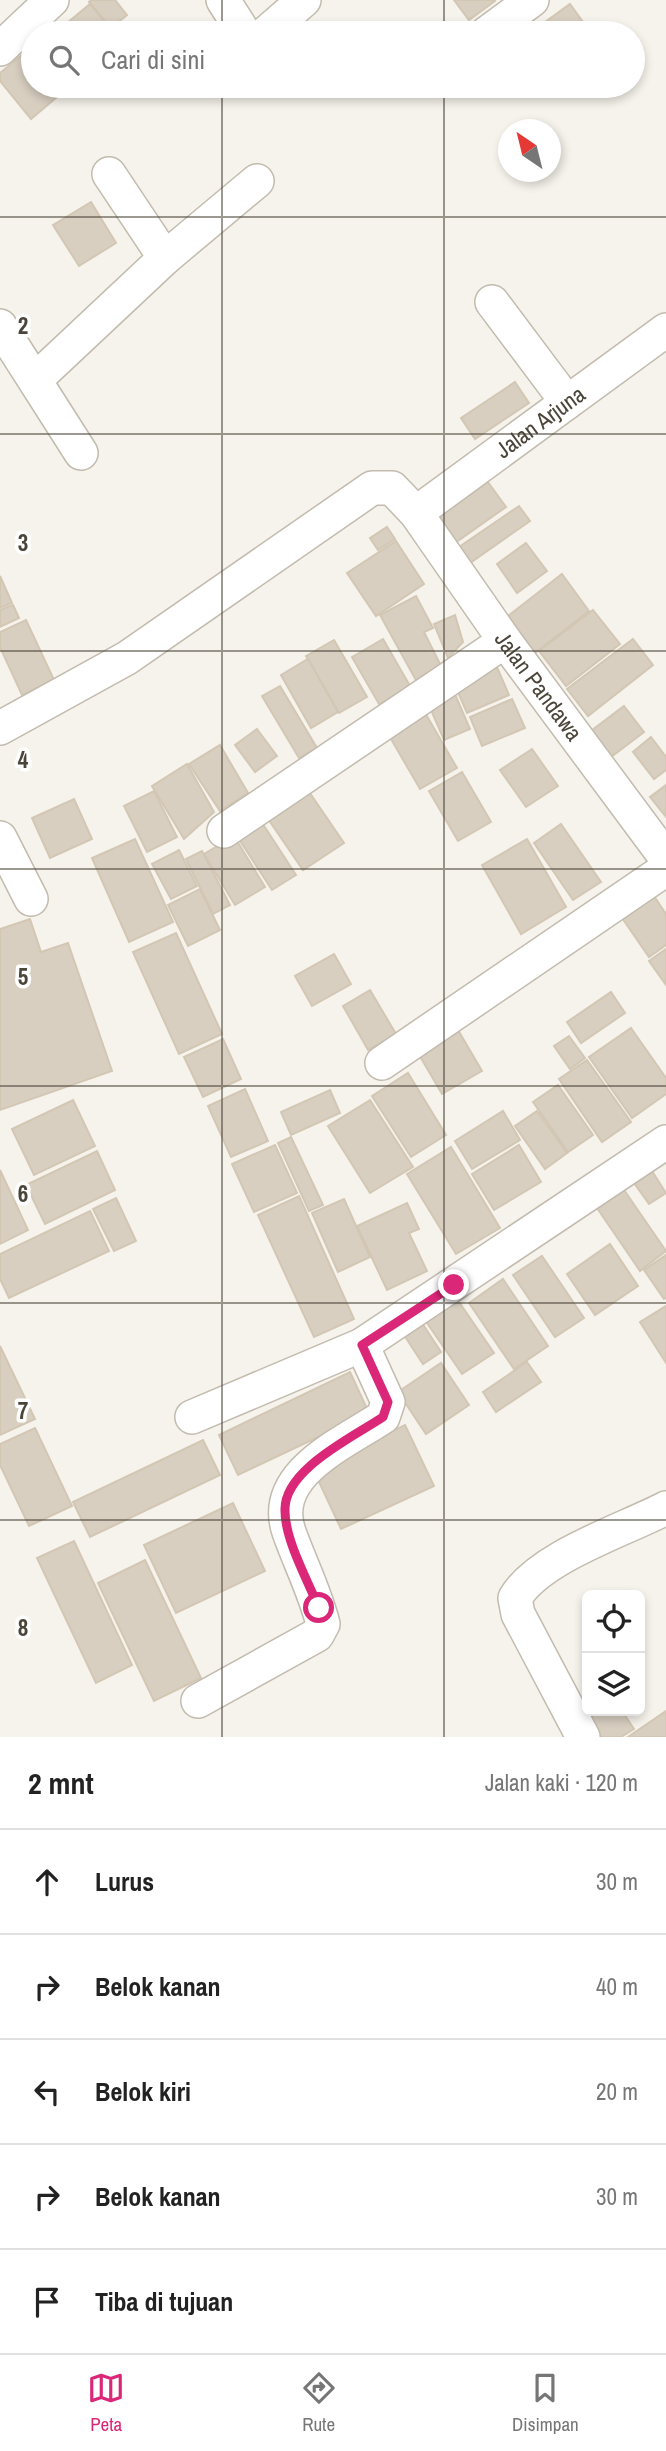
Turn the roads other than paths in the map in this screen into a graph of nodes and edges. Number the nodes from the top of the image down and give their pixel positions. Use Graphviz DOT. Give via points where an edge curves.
graph roads {
  1 [pos="52,0"];
  2 [pos="223,0"];
  3 [pos="304,0"];
  4 [pos="533,0"];
  5 [pos="30,21"];
  6 [pos="236,21"];
  7 [pos="280,21"];
  8 [pos="504,21"];
  9 [pos="21,29"];
  10 [pos="0,49"];
  11 [pos="109,174"];
  12 [pos="257,181"];
  13 [pos="165,258"];
  14 [pos="492,302"];
  15 [pos="0,326"];
  16 [pos="666,330"];
  17 [pos="35,380"];
  18 [pos="567,402"];
  19 [pos="81,453"];
  20 [pos="416,513"];
  21 [pos="505,641"];
  22 [pos="0,728"];
  23 [pos="224,831"];
  24 [pos="0,838"];
  25 [pos="666,858"];
  26 [pos="666,869"];
  27 [pos="31,899"];
  28 [pos="382,1063"];
  29 [pos="666,1142"];
  30 [pos="362,1345"];
  31 [pos="192,1417"];
  32 [pos="666,1508"];
  33 [pos="198,1701"];
  34 [pos="583,1737"];
  1 -- 5 [label="street"];
  2 -- 6 [label="street"];
  3 -- 7 [label="street"];
  4 -- 8 [label="street"];
  9 -- 10 [label="street"];
  11 -- 13 [label="street"];
  12 -- 13 [label="street"];
  13 -- 17 [label="street"];
  14 -- 18 [label="street"];
  15 -- 17 [label="street"];
  16 -- 18 [label="street, Jalan Arjuna"];
  17 -- 19 [label="street"];
  18 -- 20 [label="street, Jalan Arjuna"];
  20 -- 21 [label="street, Jalan Pandawa"];
  20 -- 22 [label="street, Jalan Pandawa" via="393,488 372,488 127,658"];
  21 -- 23 [label="street"];
  21 -- 25 [label="street, Jalan Pandawa"];
  24 -- 27 [label="street"];
  26 -- 28 [label="street"];
  29 -- 30 [label="street"];
  30 -- 31 [label="street"];
  30 -- 33 [label="street" via="388,1402 387,1411 307,1467 297,1478 284,1510 323,1624 317,1635"];
  32 -- 34 [label="street" via="563,1556 515,1598 518,1614"];
}
